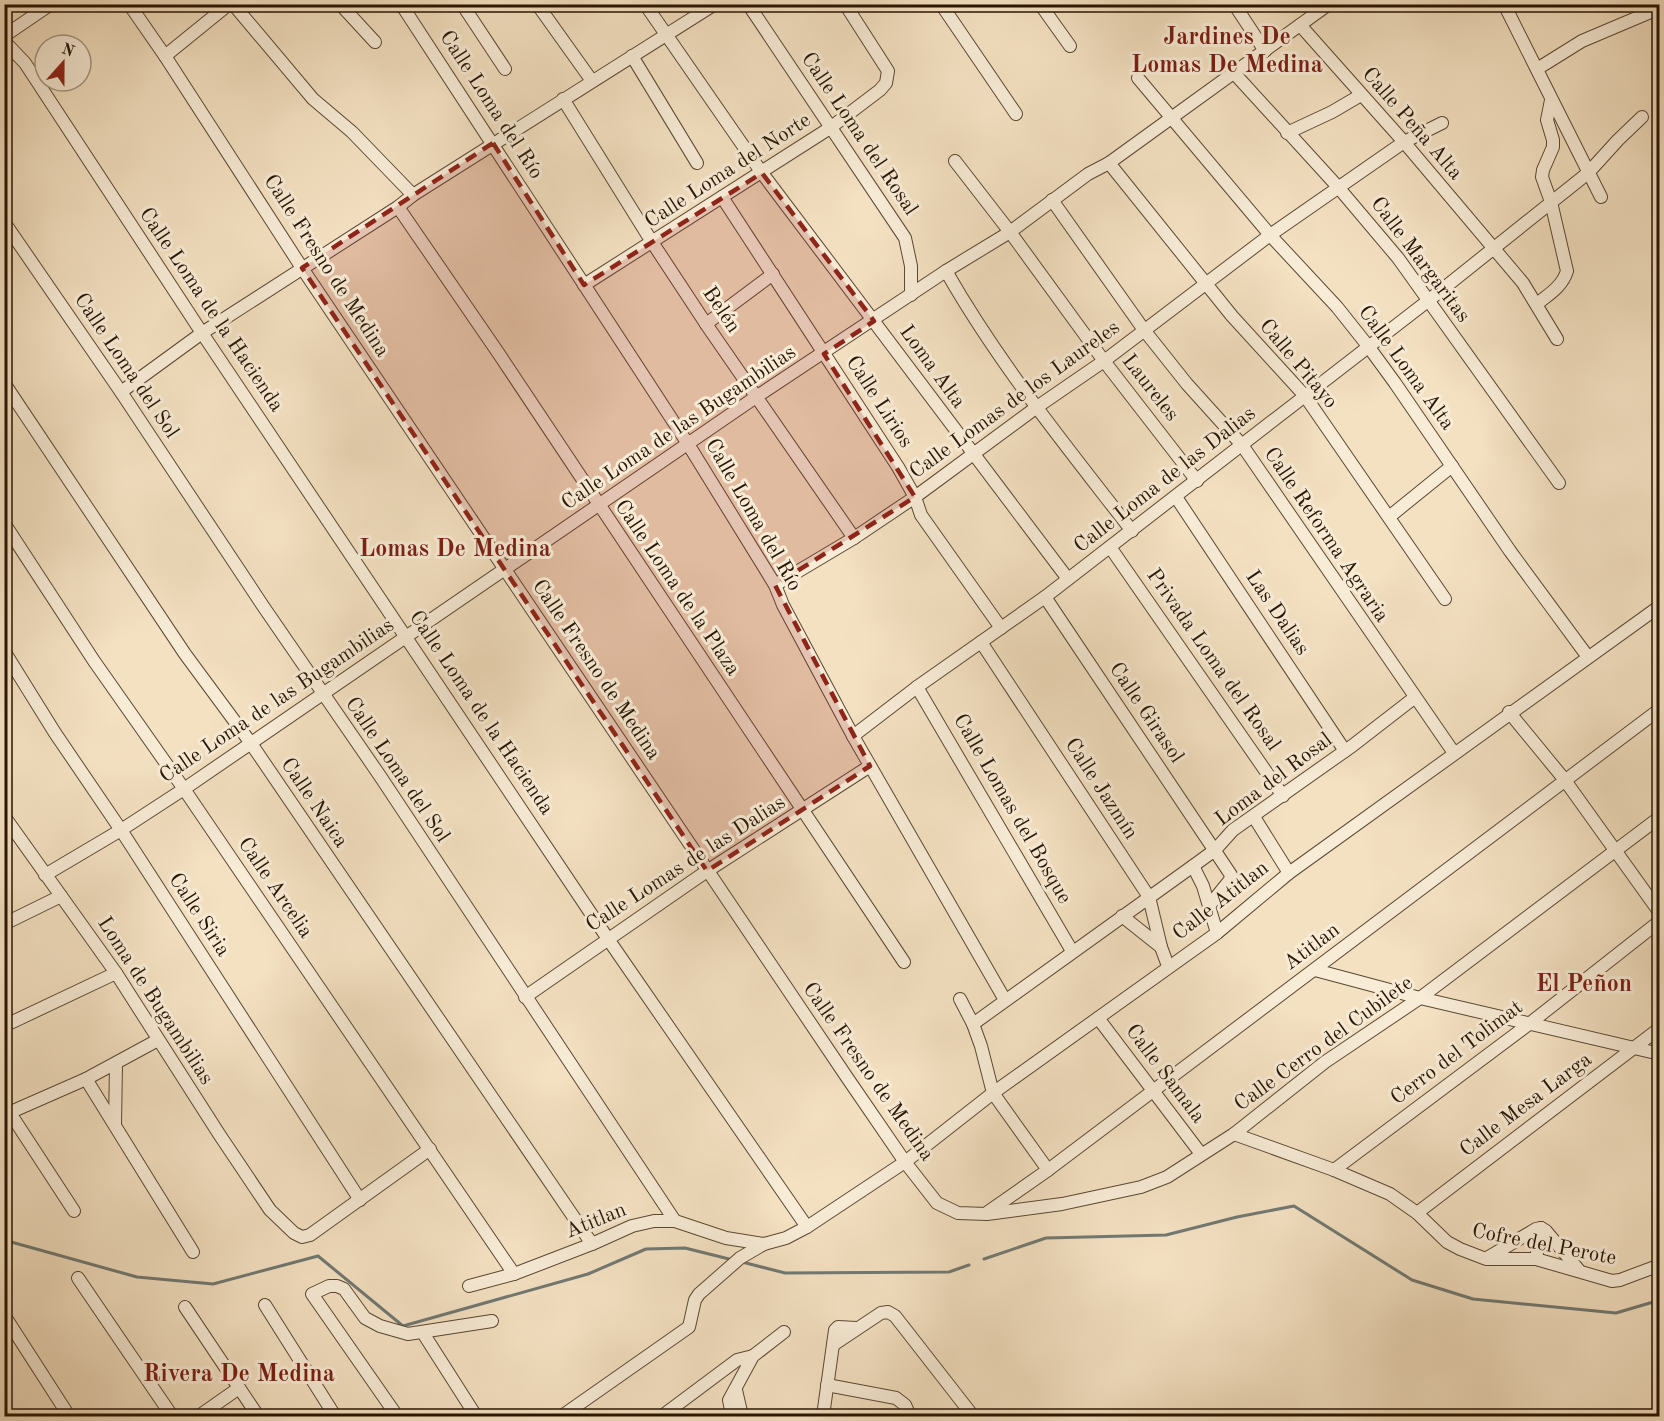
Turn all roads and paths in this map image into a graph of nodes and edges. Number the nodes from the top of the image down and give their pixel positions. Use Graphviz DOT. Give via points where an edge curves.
graph roads {
  1 [pos="51,4"];
  2 [pos="129,4"];
  3 [pos="231,4"];
  4 [pos="340,4"];
  5 [pos="401,4"];
  6 [pos="462,4"];
  7 [pos="537,4"];
  8 [pos="645,4"];
  9 [pos="715,4"];
  10 [pos="748,4"];
  11 [pos="845,4"];
  12 [pos="941,4"];
  13 [pos="1040,4"];
  14 [pos="1234,4"];
  15 [pos="1329,4"];
  16 [pos="1507,6"];
  17 [pos="1659,8"];
  18 [pos="1300,25"];
  19 [pos="666,34"];
  20 [pos="4,36"];
  21 [pos="4,41"];
  22 [pos="375,42"];
  23 [pos="1070,46"];
  24 [pos="1265,51"];
  25 [pos="165,56"];
  26 [pos="632,56"];
  27 [pos="505,69"];
  28 [pos="1537,69"];
  29 [pos="1234,73"];
  30 [pos="1138,78"];
  31 [pos="592,81"];
  32 [pos="1361,95"];
  33 [pos="563,99"];
  34 [pos="1551,100"];
  35 [pos="1016,114"];
  36 [pos="1642,117"];
  37 [pos="1172,118"];
  38 [pos="1442,123"];
  39 [pos="831,128"];
  40 [pos="1287,133"];
  41 [pos="1404,142"];
  42 [pos="493,143"];
  43 [pos="955,162"];
  44 [pos="697,163"];
  45 [pos="1109,163"];
  46 [pos="762,172"];
  47 [pos="1588,173"];
  48 [pos="1338,187"];
  49 [pos="413,195"];
  50 [pos="722,197"];
  51 [pos="1601,197"];
  52 [pos="1052,200"];
  53 [pos="1551,202"];
  54 [pos="398,207"];
  55 [pos="4,222"];
  56 [pos="1010,232"];
  57 [pos="1270,235"];
  58 [pos="652,242"];
  59 [pos="1495,248"];
  60 [pos="302,268"];
  61 [pos="946,271"];
  62 [pos="773,274"];
  63 [pos="1205,283"];
  64 [pos="584,285"];
  65 [pos="911,295"];
  66 [pos="1429,300"];
  67 [pos="1537,304"];
  68 [pos="874,321"];
  69 [pos="706,324"];
  70 [pos="1144,330"];
  71 [pos="202,333"];
  72 [pos="1557,339"];
  73 [pos="1368,346"];
  74 [pos="824,354"];
  75 [pos="1104,361"];
  76 [pos="4,383"];
  77 [pos="121,392"];
  78 [pos="1305,396"];
  79 [pos="756,397"];
  80 [pos="1037,407"];
  81 [pos="688,444"];
  82 [pos="1242,445"];
  83 [pos="972,454"];
  84 [pos="1452,466"];
  85 [pos="1197,481"];
  86 [pos="1559,483"];
  87 [pos="915,497"];
  88 [pos="1176,497"];
  89 [pos="599,506"];
  90 [pos="1389,517"];
  91 [pos="4,523"];
  92 [pos="1132,531"];
  93 [pos="854,538"];
  94 [pos="1110,547"];
  95 [pos="505,568"];
  96 [pos="1068,579"];
  97 [pos="775,585"];
  98 [pos="1045,597"];
  99 [pos="1445,599"];
  100 [pos="1659,606"];
  101 [pos="1001,628"];
  102 [pos="407,636"];
  103 [pos="981,642"];
  104 [pos="4,651"];
  105 [pos="1588,657"];
  106 [pos="917,687"];
  107 [pos="322,693"];
  108 [pos="1414,698"];
  109 [pos="1659,709"];
  110 [pos="1509,712"];
  111 [pos="853,736"];
  112 [pos="250,742"];
  113 [pos="1346,751"];
  114 [pos="1454,753"];
  115 [pos="870,766"];
  116 [pos="1564,779"];
  117 [pos="184,789"];
  118 [pos="1283,796"];
  119 [pos="802,811"];
  120 [pos="4,816"];
  121 [pos="1254,817"];
  122 [pos="1659,817"];
  123 [pos="121,830"];
  124 [pos="1215,850"];
  125 [pos="1614,850"];
  126 [pos="1193,867"];
  127 [pos="707,871"];
  128 [pos="1289,873"];
  129 [pos="45,874"];
  130 [pos="61,896"];
  131 [pos="1149,897"];
  132 [pos="1209,906"];
  133 [pos="1659,913"];
  134 [pos="1122,916"];
  135 [pos="1659,921"];
  136 [pos="4,924"];
  137 [pos="1217,933"];
  138 [pos="608,939"];
  139 [pos="1161,947"];
  140 [pos="1072,951"];
  141 [pos="904,962"];
  142 [pos="1168,966"];
  143 [pos="1314,970"];
  144 [pos="116,973"];
  145 [pos="525,996"];
  146 [pos="960,999"];
  147 [pos="1420,999"];
  148 [pos="1005,1000"];
  149 [pos="1098,1018"];
  150 [pos="6,1024"];
  151 [pos="973,1024"];
  152 [pos="1529,1024"];
  153 [pos="1659,1028"];
  154 [pos="158,1040"];
  155 [pos="1633,1048"];
  156 [pos="1659,1054"];
  157 [pos="116,1064"];
  158 [pos="86,1079"];
  159 [pos="1152,1090"];
  160 [pos="993,1093"];
  161 [pos="7,1114"];
  162 [pos="115,1124"];
  163 [pos="1234,1134"];
  164 [pos="430,1149"];
  165 [pos="1201,1154"];
  166 [pos="905,1162"];
  167 [pos="1048,1170"];
  168 [pos="1334,1170"];
  169 [pos="360,1200"];
  170 [pos="937,1203"];
  171 [pos="74,1211"];
  172 [pos="1417,1213"];
  173 [pos="987,1214"];
  174 [pos="675,1221"];
  175 [pos="807,1227"];
  176 [pos="1541,1228"];
  177 [pos="726,1238"];
  178 [pos="592,1244"];
  179 [pos="764,1244"];
  180 [pos="193,1252"];
  181 [pos="740,1258"];
  182 [pos="1486,1258"];
  183 [pos="1536,1259"];
  184 [pos="1659,1265"];
  185 [pos="1578,1269"];
  186 [pos="514,1274"];
  187 [pos="78,1278"];
  188 [pos="469,1286"];
  189 [pos="265,1305"];
  190 [pos="185,1307"];
  191 [pos="4,1315"];
  192 [pos="492,1321"];
  193 [pos="784,1332"];
  194 [pos="423,1333"];
  195 [pos="753,1356"];
  196 [pos="729,1365"];
  197 [pos="740,1377"];
  198 [pos="827,1384"];
  199 [pos="239,1388"];
  200 [pos="736,1390"];
  201 [pos="69,1416"];
  202 [pos="172,1416"];
  203 [pos="199,1416"];
  204 [pos="258,1416"];
  205 [pos="335,1416"];
  206 [pos="397,1416"];
  207 [pos="476,1416"];
  208 [pos="562,1416"];
  209 [pos="662,1416"];
  210 [pos="732,1416"];
  211 [pos="742,1416"];
  212 [pos="823,1416"];
  213 [pos="910,1416"];
  214 [pos="973,1416"];
  1 -- 20 [label="street"];
  2 -- 25 [label="street, Calle Fresno de Medina"];
  3 -- 25 [label="street"];
  3 -- 49 [label="street" via="313,99 352,132"];
  4 -- 22 [label="street"];
  5 -- 42 [label="street, Calle Loma del Río"];
  6 -- 27 [label="street"];
  7 -- 31 [label="street"];
  8 -- 19 [label="street, Loma Alta"];
  9 -- 19 [label="street"];
  10 -- 39 [label="street, Calle Loma del Rosal"];
  11 -- 39 [label="street, Calle Loma del Norte" via="888,71 880,90"];
  12 -- 35 [label="street"];
  13 -- 23 [label="street"];
  14 -- 24 [label="street"];
  15 -- 18 [label="street, Calle Loma de las Bugambilias"];
  16 -- 28 [label="street"];
  17 -- 28 [label="street" via="1582,41"];
  18 -- 24 [label="street, Calle Loma de las Bugambilias"];
  18 -- 32 [label="street, Calle Peña Alta"];
  19 -- 26 [label="street"];
  19 -- 46 [label="street, Loma Alta"];
  21 -- 71 [label="street, Calle Loma de la Hacienda" via="25,63"];
  24 -- 29 [label="street, Calle Loma de las Bugambilias"];
  25 -- 60 [label="street, Calle Fresno de Medina"];
  26 -- 31 [label="street"];
  26 -- 44 [label="street"];
  28 -- 34 [label="street"];
  29 -- 37 [label="street, Calle Loma de las Bugambilias"];
  29 -- 40 [label="street, Calle Margaritas"];
  30 -- 37 [label="street, Calle Loma Alta"];
  31 -- 33 [label="street"];
  32 -- 40 [label="street"];
  32 -- 41 [label="street, Calle Peña Alta"];
  33 -- 42 [label="street"];
  33 -- 58 [label="street, Belén"];
  34 -- 47 [label="street"];
  34 -- 53 [label="street" via="1547,120 1553,147 1542,177"];
  36 -- 47 [label="street, Calle Loma de las Dalias"];
  37 -- 45 [label="street, Calle Loma de las Bugambilias"];
  37 -- 57 [label="street, Calle Loma Alta"];
  38 -- 41 [label="street"];
  39 -- 46 [label="street, Calle Loma del Norte"];
  39 -- 65 [label="street, Calle Loma del Rosal" via="905,238 911,266"];
  40 -- 48 [label="street, Calle Margaritas"];
  41 -- 48 [label="street, Calle Lomas de los Laureles"];
  41 -- 59 [label="street, Calle Peña Alta"];
  42 -- 49 [label="street"];
  42 -- 64 [label="street, Calle Loma del Río"];
  43 -- 56 [label="street, Laureles"];
  45 -- 52 [label="street, Calle Loma de las Bugambilias"];
  45 -- 63 [label="street, Calle Pitayo"];
  46 -- 50 [label="street, Calle Loma del Norte"];
  46 -- 68 [label="street, Loma Alta"];
  47 -- 51 [label="street"];
  47 -- 53 [label="street, Calle Loma de las Dalias"];
  48 -- 57 [label="street, Calle Lomas de los Laureles"];
  48 -- 66 [label="street, Calle Margaritas"];
  49 -- 54 [label="street"];
  50 -- 58 [label="street, Calle Loma del Norte"];
  50 -- 62 [label="street, Calle Lirios"];
  52 -- 56 [label="street, Calle Loma de las Bugambilias"];
  52 -- 70 [label="street, Calle Reforma Agraria"];
  53 -- 59 [label="street, Calle Loma de las Dalias"];
  53 -- 67 [label="street" via="1567,271 1559,287"];
  54 -- 60 [label="street"];
  54 -- 89 [label="street, Calle Loma de la Plaza"];
  55 -- 77 [label="street, Calle Loma del Sol"];
  56 -- 61 [label="street, Calle Loma de las Bugambilias"];
  56 -- 75 [label="street, Laureles"];
  57 -- 63 [label="street, Calle Lomas de los Laureles"];
  57 -- 73 [label="street, Calle Loma Alta"];
  58 -- 64 [label="street, Calle Loma del Norte"];
  58 -- 69 [label="street, Belén"];
  59 -- 66 [label="street, Calle Loma de las Dalias"];
  59 -- 67 [label="street, Calle Peña Alta"];
  60 -- 71 [label="street"];
  60 -- 95 [label="street, Calle Fresno de Medina"];
  61 -- 65 [label="street, Calle Loma de las Bugambilias"];
  61 -- 80 [label="street"];
  62 -- 69 [label="street"];
  62 -- 74 [label="street, Calle Lirios"];
  63 -- 70 [label="street, Calle Lomas de los Laureles"];
  63 -- 78 [label="street, Calle Pitayo"];
  64 -- 81 [label="street, Calle Loma del Río"];
  65 -- 68 [label="street, Calle Loma de las Bugambilias"];
  66 -- 73 [label="street, Calle Loma de las Dalias"];
  66 -- 86 [label="street, Calle Margaritas"];
  67 -- 72 [label="street, Calle Peña Alta"];
  68 -- 74 [label="street, Calle Loma de las Bugambilias"];
  68 -- 83 [label="street, Loma Alta"];
  69 -- 79 [label="street, Belén"];
  70 -- 75 [label="street, Calle Lomas de los Laureles"];
  70 -- 82 [label="street, Calle Reforma Agraria" via="1186,384"];
  71 -- 77 [label="street"];
  71 -- 102 [label="street, Calle Loma de la Hacienda"];
  73 -- 78 [label="street, Calle Loma de las Dalias"];
  73 -- 84 [label="street, Calle Loma Alta"];
  74 -- 79 [label="street, Calle Loma de las Bugambilias"];
  74 -- 87 [label="street, Calle Lirios"];
  75 -- 80 [label="street, Calle Lomas de los Laureles"];
  75 -- 85 [label="street, Laureles"];
  76 -- 112 [label="street, Calle Naica" via="185,654"];
  77 -- 107 [label="street, Calle Loma del Sol"];
  78 -- 82 [label="street, Calle Loma de las Dalias"];
  78 -- 90 [label="street, Calle Pitayo"];
  79 -- 81 [label="street, Calle Loma de las Bugambilias"];
  79 -- 93 [label="street, Belén"];
  80 -- 83 [label="street, Calle Lomas de los Laureles"];
  80 -- 92 [label="street"];
  81 -- 89 [label="street, Calle Loma de las Bugambilias"];
  81 -- 97 [label="street, Calle Loma del Río"];
  82 -- 85 [label="street, Calle Loma de las Dalias"];
  82 -- 108 [label="street, Calle Reforma Agraria"];
  83 -- 87 [label="street, Calle Lomas de los Laureles"];
  83 -- 96 [label="street, Loma Alta"];
  84 -- 90 [label="street"];
  84 -- 105 [label="street, Calle Loma Alta"];
  85 -- 88 [label="street, Calle Loma de las Dalias"];
  87 -- 93 [label="street, Calle Lomas de los Laureles"];
  87 -- 101 [label="street, Calle Lirios" via="921,515"];
  88 -- 92 [label="street, Calle Loma de las Dalias"];
  88 -- 113 [label="street, Las Dalias"];
  89 -- 95 [label="street, Calle Loma de las Bugambilias"];
  89 -- 119 [label="street, Calle Loma de la Plaza"];
  90 -- 99 [label="street, Calle Pitayo"];
  91 -- 117 [label="street, Calle Arcelia"];
  92 -- 94 [label="street, Calle Loma de las Dalias"];
  93 -- 97 [label="street, Calle Lomas de los Laureles"];
  94 -- 96 [label="street, Calle Loma de las Dalias"];
  94 -- 118 [label="street, Privada Loma del Rosal"];
  95 -- 102 [label="street, Calle Loma de las Bugambilias"];
  95 -- 127 [label="street, Calle Fresno de Medina"];
  96 -- 98 [label="street, Calle Loma de las Dalias"];
  97 -- 111 [label="street, Calle Loma del Río"];
  98 -- 101 [label="street, Calle Loma de las Dalias"];
  98 -- 124 [label="street, Calle Girasol"];
  100 -- 105 [label="street, Calle Atitlan"];
  101 -- 103 [label="street, Calle Loma de las Dalias"];
  102 -- 107 [label="street, Calle Loma de las Bugambilias"];
  102 -- 138 [label="street, Calle Loma de la Hacienda"];
  103 -- 106 [label="street, Calle Loma de las Dalias"];
  103 -- 131 [label="street, Calle Jazmín"];
  104 -- 123 [label="street, Calle Siria"];
  105 -- 110 [label="street, Calle Atitlan"];
  106 -- 111 [label="street, Calle Loma de las Dalias"];
  106 -- 140 [label="street, Calle Lomas del Bosque"];
  107 -- 112 [label="street, Calle Loma de las Bugambilias"];
  107 -- 145 [label="street, Calle Loma del Sol"];
  108 -- 113 [label="street, Loma del Rosal"];
  108 -- 114 [label="street, Calle Reforma Agraria"];
  109 -- 116 [label="street, Atitlan"];
  110 -- 114 [label="street, Calle Atitlan"];
  110 -- 116 [label="street"];
  111 -- 115 [label="street, Calle Loma del Río"];
  112 -- 117 [label="street, Calle Loma de las Bugambilias"];
  112 -- 178 [label="street, Calle Naica"];
  113 -- 118 [label="street, Loma del Rosal"];
  114 -- 128 [label="street, Calle Atitlan"];
  115 -- 119 [label="street, Calle Lomas de las Dalias"];
  115 -- 148 [label="street, Calle Loma del Río"];
  116 -- 125 [label="street"];
  116 -- 143 [label="street, Atitlan"];
  117 -- 123 [label="street, Calle Loma de las Bugambilias"];
  117 -- 164 [label="street, Calle Arcelia"];
  118 -- 121 [label="street, Loma del Rosal"];
  119 -- 127 [label="street, Calle Lomas de las Dalias"];
  119 -- 141 [label="street, Calle Loma de la Plaza"];
  120 -- 129 [label="street, Loma de Bugambilias"];
  121 -- 124 [label="street, Loma del Rosal" via="1233,830"];
  121 -- 128 [label="street"];
  122 -- 125 [label="street, Calle Cerro del Cubilete"];
  123 -- 129 [label="street, Calle Loma de las Bugambilias"];
  123 -- 169 [label="street, Calle Siria"];
  124 -- 126 [label="street, Loma del Rosal"];
  124 -- 132 [label="street, Calle Girasol" via="1231,877"];
  125 -- 133 [label="street"];
  125 -- 147 [label="street, Calle Cerro del Cubilete"];
  126 -- 131 [label="street, Loma del Rosal"];
  126 -- 132 [label="street"];
  127 -- 138 [label="street, Calle Lomas de las Dalias"];
  127 -- 166 [label="street, Calle Fresno de Medina"];
  128 -- 137 [label="street, Calle Atitlan"];
  129 -- 130 [label="street, Loma de Bugambilias"];
  130 -- 136 [label="street"];
  130 -- 144 [label="street, Loma de Bugambilias"];
  131 -- 134 [label="street, Loma del Rosal"];
  131 -- 139 [label="street, Calle Jazmín"];
  132 -- 137 [label="street"];
  134 -- 139 [label="street"];
  134 -- 140 [label="street, Loma del Rosal"];
  135 -- 152 [label="street, Cerro del Tolimat"];
  137 -- 142 [label="street, Calle Atitlan"];
  138 -- 145 [label="street, Calle Lomas de las Dalias"];
  138 -- 175 [label="street, Calle Loma de la Hacienda"];
  139 -- 142 [label="street, Calle Jazmín"];
  140 -- 148 [label="street, Loma del Rosal"];
  142 -- 149 [label="street, Calle Atitlan"];
  143 -- 147 [label="street"];
  143 -- 159 [label="street, Atitlan"];
  144 -- 150 [label="street"];
  144 -- 154 [label="street, Loma de Bugambilias"];
  145 -- 174 [label="street, Calle Loma del Sol"];
  146 -- 151 [label="street"];
  147 -- 152 [label="street"];
  147 -- 163 [label="street, Calle Cerro del Cubilete" via="1325,1062"];
  148 -- 151 [label="street, Loma del Rosal"];
  149 -- 159 [label="street, Calle Samala"];
  149 -- 160 [label="street, Calle Atitlan"];
  151 -- 160 [label="street"];
  152 -- 155 [label="street"];
  152 -- 168 [label="street, Cerro del Tolimat"];
  153 -- 155 [label="street, Calle Mesa Larga"];
  154 -- 157 [label="street"];
  154 -- 169 [label="street, Loma de Bugambilias" via="270,1210 294,1233 310,1235"];
  155 -- 156 [label="street"];
  155 -- 172 [label="street, Calle Mesa Larga"];
  157 -- 158 [label="street"];
  157 -- 162 [label="street"];
  158 -- 161 [label="street"];
  158 -- 162 [label="street"];
  159 -- 165 [label="street, Calle Samala"];
  159 -- 167 [label="street, Atitlan"];
  160 -- 166 [label="street, Calle Atitlan"];
  160 -- 167 [label="street"];
  161 -- 171 [label="street"];
  162 -- 180 [label="street"];
  163 -- 165 [label="street, Calle Cerro del Cubilete"];
  163 -- 168 [label="street, Cofre del Perote"];
  164 -- 169 [label="street"];
  164 -- 186 [label="street, Calle Arcelia"];
  165 -- 173 [label="street, Calle Cerro del Cubilete" via="1167,1177 1141,1187 1062,1204"];
  166 -- 170 [label="street, Calle Fresno de Medina"];
  166 -- 175 [label="street, Calle Atitlan"];
  167 -- 173 [label="street, Atitlan"];
  168 -- 172 [label="street, Cofre del Perote" via="1390,1194"];
  170 -- 173 [label="street, Calle Cerro del Cubilete" via="958,1213"];
  172 -- 182 [label="street, Cofre del Perote" via="1447,1242"];
  174 -- 177 [label="street, Atitlan"];
  174 -- 178 [label="street, Atitlan" via="632,1226"];
  175 -- 179 [label="street, Atitlan"];
  176 -- 182 [label="street"];
  176 -- 183 [label="street"];
  176 -- 185 [label="street"];
  177 -- 179 [label="street, Atitlan"];
  177 -- 181 [label="street"];
  178 -- 186 [label="street, Atitlan"];
  179 -- 181 [label="street"];
  181 -- 208 [label="street" via="695,1300 689,1327"];
  182 -- 183 [label="street, Cofre del Perote"];
  183 -- 185 [label="street, Cofre del Perote"];
  184 -- 185 [label="street, Cofre del Perote" via="1612,1281"];
  186 -- 188 [label="street, Atitlan"];
  187 -- 202 [label="street"];
  189 -- 205 [label="street"];
  190 -- 199 [label="street"];
  191 -- 201 [label="street"];
  192 -- 194 [label="street"];
  193 -- 195 [label="street"];
  194 -- 206 [label="street" via="408,1334 365,1318 344,1289 337,1286 312,1294"];
  194 -- 207 [label="street"];
  195 -- 196 [label="street"];
  195 -- 197 [label="street"];
  196 -- 197 [label="street"];
  196 -- 209 [label="street"];
  197 -- 200 [label="street"];
  198 -- 212 [label="street"];
  198 -- 213 [label="street" via="896,1398"];
  198 -- 214 [label="street" via="835,1330 856,1328 888,1312"];
  199 -- 203 [label="street"];
  199 -- 204 [label="street"];
  200 -- 210 [label="street" via="728,1404"];
  200 -- 211 [label="street"];
}
